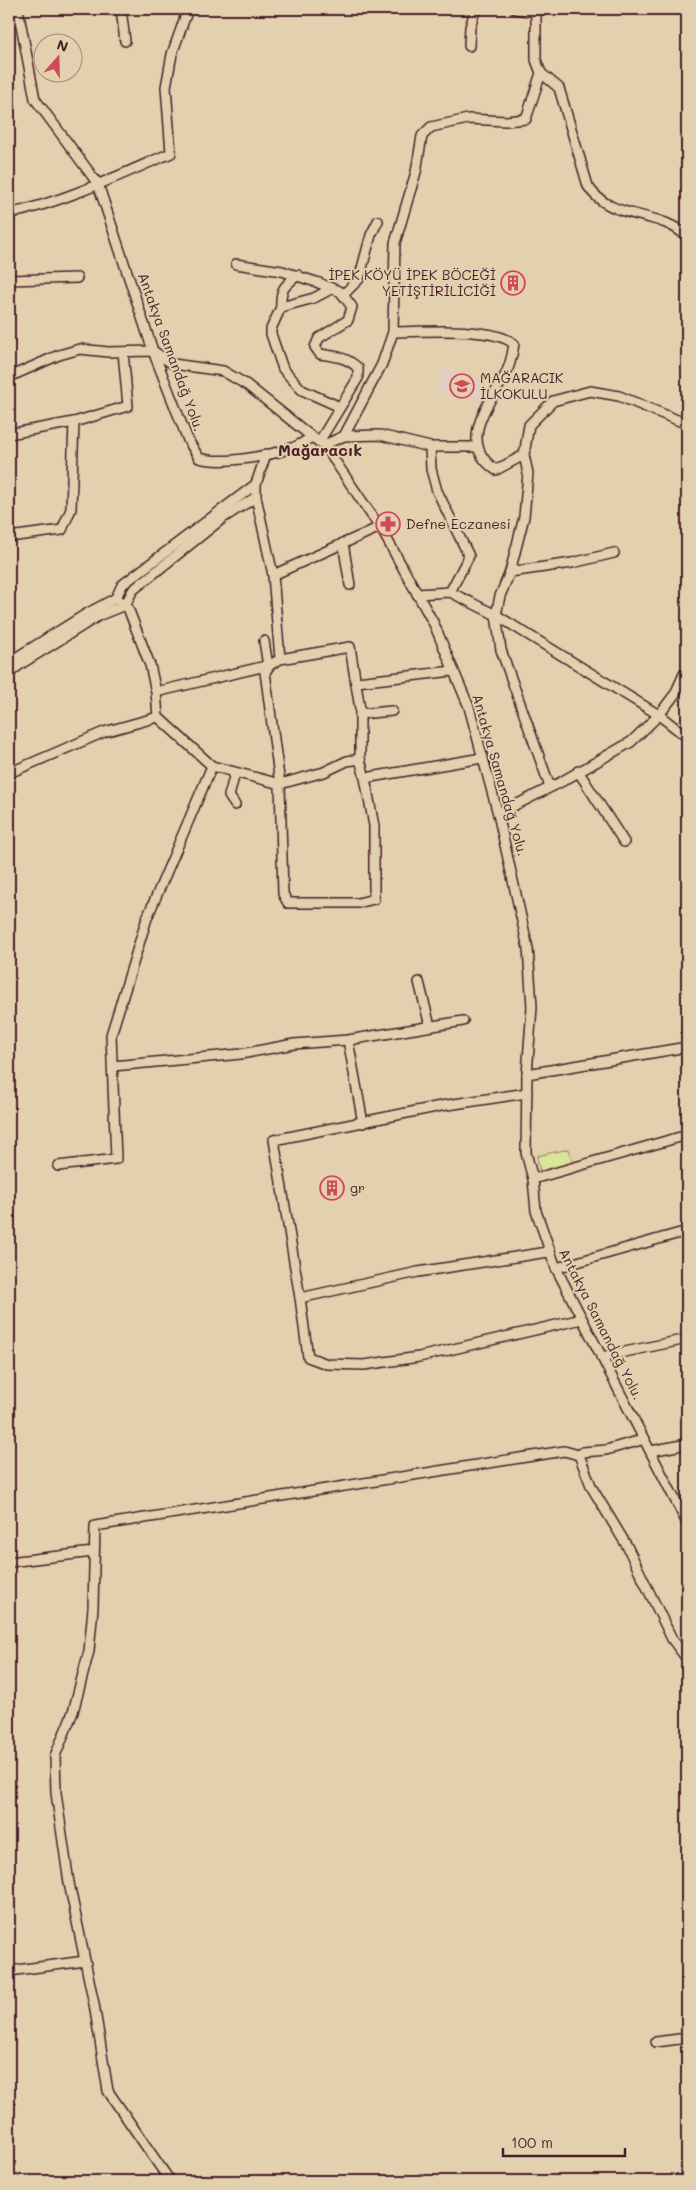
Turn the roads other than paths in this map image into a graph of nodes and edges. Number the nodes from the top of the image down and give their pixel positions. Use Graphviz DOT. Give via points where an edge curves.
graph roads {
  1 [pos="18,9"];
  2 [pos="121,9"];
  3 [pos="188,9"];
  4 [pos="480,9"];
  5 [pos="515,9"];
  6 [pos="536,10"];
  7 [pos="125,41"];
  8 [pos="469,46"];
  9 [pos="541,73"];
  10 [pos="98,184"];
  11 [pos="9,214"];
  12 [pos="378,221"];
  13 [pos="687,237"];
  14 [pos="236,264"];
  15 [pos="298,275"];
  16 [pos="77,278"];
  17 [pos="9,280"];
  18 [pos="331,288"];
  19 [pos="343,295"];
  20 [pos="281,307"];
  21 [pos="393,332"];
  22 [pos="153,351"];
  23 [pos="123,352"];
  24 [pos="9,377"];
  25 [pos="340,407"];
  26 [pos="74,422"];
  27 [pos="687,424"];
  28 [pos="9,434"];
  29 [pos="344,436"];
  30 [pos="318,442"];
  31 [pos="430,446"];
  32 [pos="477,447"];
  33 [pos="266,454"];
  34 [pos="524,455"];
  35 [pos="256,484"];
  36 [pos="256,497"];
  37 [pos="380,527"];
  38 [pos="9,537"];
  39 [pos="343,543"];
  40 [pos="614,553"];
  41 [pos="510,572"];
  42 [pos="273,575"];
  43 [pos="350,584"];
  44 [pos="450,592"];
  45 [pos="417,594"];
  46 [pos="116,598"];
  47 [pos="125,605"];
  48 [pos="496,615"];
  49 [pos="264,641"];
  50 [pos="280,660"];
  51 [pos="9,662"];
  52 [pos="269,665"];
  53 [pos="453,671"];
  54 [pos="687,673"];
  55 [pos="9,674"];
  56 [pos="357,682"];
  57 [pos="156,692"];
  58 [pos="392,711"];
  59 [pos="360,714"];
  60 [pos="659,714"];
  61 [pos="158,716"];
  62 [pos="687,737"];
  63 [pos="482,758"];
  64 [pos="360,759"];
  65 [pos="212,766"];
  66 [pos="578,772"];
  67 [pos="9,773"];
  68 [pos="235,773"];
  69 [pos="365,778"];
  70 [pos="280,784"];
  71 [pos="550,787"];
  72 [pos="235,805"];
  73 [pos="498,814"];
  74 [pos="624,842"];
  75 [pos="419,982"];
  76 [pos="462,1021"];
  77 [pos="430,1026"];
  78 [pos="348,1040"];
  79 [pos="687,1047"];
  80 [pos="113,1066"];
  81 [pos="527,1074"];
  82 [pos="527,1093"];
  83 [pos="363,1123"];
  84 [pos="687,1135"];
  85 [pos="58,1166"];
  86 [pos="533,1179"];
  87 [pos="687,1231"];
  88 [pos="548,1252"];
  89 [pos="556,1268"];
  90 [pos="300,1298"];
  91 [pos="582,1319"];
  92 [pos="687,1339"];
  93 [pos="601,1357"];
  94 [pos="645,1439"];
  95 [pos="687,1444"];
  96 [pos="651,1451"];
  97 [pos="579,1455"];
  98 [pos="687,1523"];
  99 [pos="93,1552"];
  100 [pos="9,1562"];
  101 [pos="687,1659"];
  102 [pos="85,1961"];
  103 [pos="9,1971"];
  104 [pos="687,2038"];
  105 [pos="656,2042"];
  106 [pos="170,2181"];
  1 -- 10 [label="street, Antakya Samandağ Yolu." via="35,99"];
  2 -- 7 [label="street"];
  3 -- 10 [label="street" via="172,54 166,87 171,153"];
  4 -- 8 [label="street" via="476,11 470,27"];
  5 -- 6 [label="street"];
  6 -- 9 [label="street" via="536,60"];
  9 -- 13 [label="street" via="559,88 588,186 594,195 613,208 679,228"];
  9 -- 21 [label="street" via="526,119 468,119 432,127 422,136 416,172 395,242"];
  10 -- 11 [label="street"];
  10 -- 22 [label="street, Antakya Samandağ Yolu."];
  12 -- 19 [label="street" via="359,279"];
  14 -- 15 [label="street"];
  15 -- 18 [label="street"];
  15 -- 20 [label="street" via="280,294"];
  16 -- 17 [label="street"];
  18 -- 19 [label="street"];
  18 -- 20 [label="street" via="314,298"];
  19 -- 25 [label="street" via="352,308 348,320 319,338 315,347 320,354 351,361 358,368 358,378"];
  20 -- 25 [label="street" via="272,334 283,369 302,390"];
  21 -- 29 [label="street" via="382,364"];
  21 -- 32 [label="street" via="483,333 508,339 514,344 512,360 483,413"];
  22 -- 23 [label="street"];
  22 -- 30 [label="street" via="173,364 224,371 247,385"];
  22 -- 33 [label="street, Antakya Samandağ Yolu." via="188,440 199,458 210,461"];
  23 -- 24 [label="street" via="80,349"];
  23 -- 26 [label="street" via="128,406"];
  25 -- 30 [label="street"];
  26 -- 28 [label="street"];
  26 -- 38 [label="street" via="71,508 62,530"];
  27 -- 34 [label="street" via="619,396 590,391 572,394 552,401 529,425"];
  29 -- 30 [label="street"];
  29 -- 31 [label="street" via="380,435"];
  30 -- 33 [label="street, Antakya Samandağ Yolu."];
  30 -- 37 [label="street, Antakya Samandağ Yolu."];
  31 -- 32 [label="street"];
  31 -- 44 [label="street" via="437,491 468,556"];
  32 -- 34 [label="street" via="488,465 496,470"];
  33 -- 35 [label="street"];
  34 -- 41 [label="street" via="528,474 524,517"];
  35 -- 36 [label="street"];
  35 -- 46 [label="street" via="122,585"];
  36 -- 42 [label="street"];
  36 -- 47 [label="street" via="223,518 133,590"];
  37 -- 39 [label="street"];
  37 -- 45 [label="street, Antakya Samandağ Yolu."];
  39 -- 42 [label="street"];
  39 -- 43 [label="street"];
  40 -- 41 [label="street"];
  41 -- 48 [label="street"];
  42 -- 50 [label="street"];
  44 -- 45 [label="street"];
  44 -- 48 [label="street"];
  45 -- 53 [label="street, Antakya Samandağ Yolu." via="434,624"];
  46 -- 47 [label="street"];
  46 -- 51 [label="street"];
  47 -- 55 [label="street" via="100,615"];
  47 -- 57 [label="street" via="150,665"];
  48 -- 60 [label="street"];
  48 -- 71 [label="street" via="501,650"];
  49 -- 52 [label="street"];
  50 -- 52 [label="street"];
  50 -- 56 [label="street" via="350,647"];
  52 -- 57 [label="street"];
  52 -- 70 [label="street" via="266,672"];
  53 -- 56 [label="street"];
  53 -- 63 [label="street, Antakya Samandağ Yolu." via="469,707"];
  54 -- 60 [label="street"];
  56 -- 59 [label="street"];
  57 -- 61 [label="street"];
  58 -- 59 [label="street"];
  59 -- 64 [label="street"];
  60 -- 62 [label="street"];
  60 -- 66 [label="street" via="631,742"];
  61 -- 65 [label="street"];
  61 -- 67 [label="street" via="104,732"];
  63 -- 69 [label="street"];
  63 -- 73 [label="street, Antakya Samandağ Yolu."];
  64 -- 69 [label="street"];
  64 -- 70 [label="street"];
  65 -- 68 [label="street"];
  65 -- 80 [label="street" via="147,918 111,1035"];
  66 -- 71 [label="street"];
  66 -- 74 [label="street"];
  68 -- 70 [label="street"];
  68 -- 72 [label="street" via="229,796"];
  69 -- 70 [label="street" via="374,826 374,899 358,903 288,903 283,894"];
  71 -- 73 [label="street"];
  73 -- 81 [label="street, Antakya Samandağ Yolu." via="528,948 532,1007"];
  75 -- 77 [label="street"];
  76 -- 77 [label="street"];
  77 -- 78 [label="street"];
  78 -- 80 [label="street"];
  78 -- 83 [label="street"];
  79 -- 81 [label="street"];
  80 -- 85 [label="street" via="116,1159"];
  81 -- 82 [label="street, Antakya Samandağ Yolu."];
  82 -- 83 [label="street" via="441,1106"];
  82 -- 86 [label="street, Antakya Samandağ Yolu." via="526,1154"];
  83 -- 90 [label="street" via="274,1140"];
  84 -- 86 [label="street"];
  86 -- 88 [label="street, Antakya Samandağ Yolu." via="536,1211"];
  87 -- 89 [label="street"];
  88 -- 89 [label="street, Antakya Samandağ Yolu."];
  88 -- 90 [label="street" via="418,1272"];
  89 -- 91 [label="street, Antakya Samandağ Yolu."];
  90 -- 91 [label="street" via="308,1357 327,1364 364,1365 419,1357"];
  91 -- 93 [label="street, Antakya Samandağ Yolu."];
  92 -- 93 [label="street"];
  93 -- 94 [label="street, Antakya Samandağ Yolu."];
  94 -- 96 [label="street, Antakya Samandağ Yolu."];
  94 -- 97 [label="street"];
  95 -- 96 [label="street"];
  96 -- 98 [label="street, Antakya Samandağ Yolu."];
  97 -- 99 [label="street" via="564,1451 95,1526"];
  97 -- 101 [label="street" via="592,1488 627,1546 672,1639"];
  99 -- 100 [label="street"];
  99 -- 102 [label="street" via="89,1651 73,1712 55,1756 56,1793"];
  102 -- 103 [label="street"];
  102 -- 106 [label="street" via="108,2091"];
  104 -- 105 [label="street"];
}
